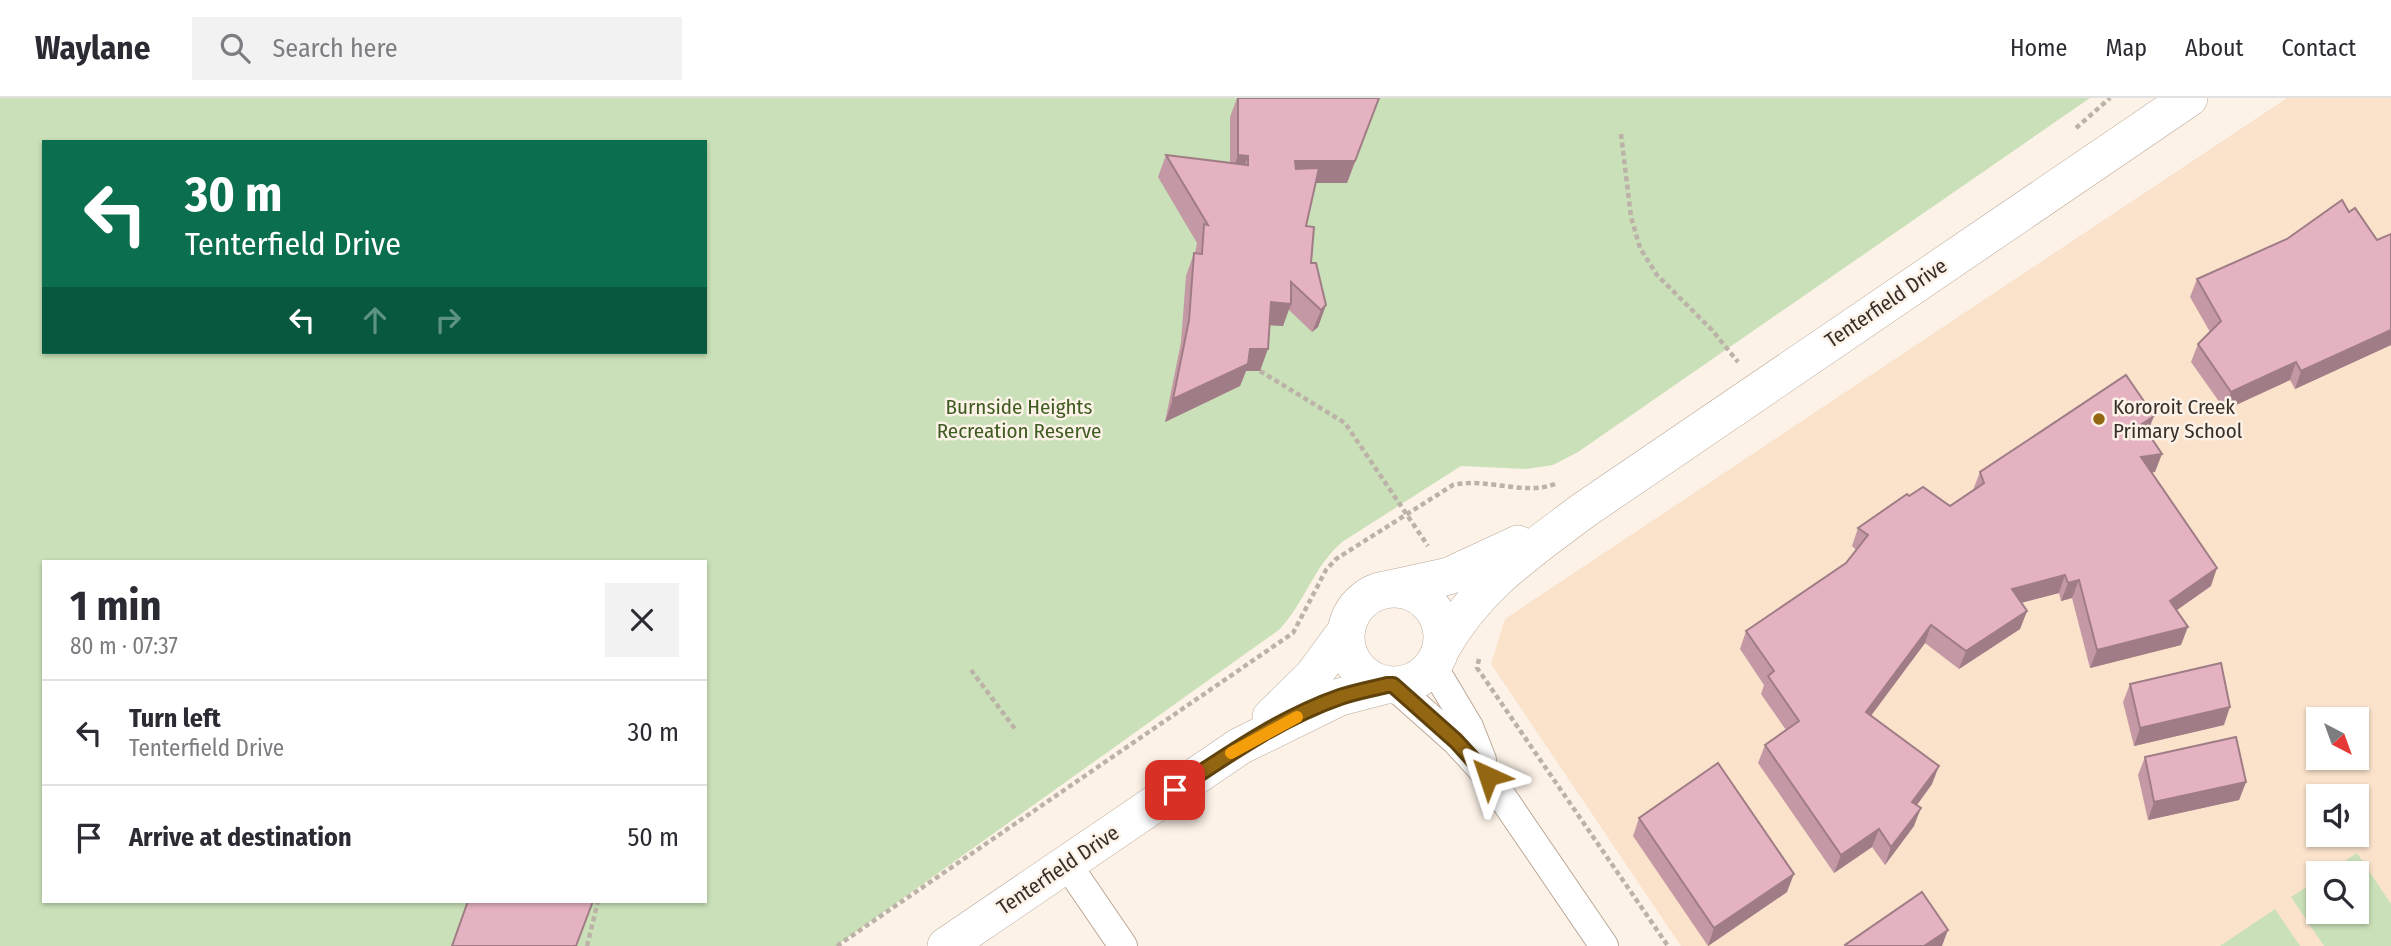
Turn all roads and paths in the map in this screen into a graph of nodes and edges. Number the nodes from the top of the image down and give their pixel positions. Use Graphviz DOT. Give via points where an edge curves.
graph roads {
  1 [pos="2110,98"];
  2 [pos="2189,98"];
  3 [pos="1621,134"];
  4 [pos="2069,134"];
  5 [pos="1749,354"];
  6 [pos="1738,362"];
  7 [pos="1726,370"];
  8 [pos="1260,371"];
  9 [pos="1560,481"];
  10 [pos="1584,510"];
  11 [pos="1407,514"];
  12 [pos="1394,588"];
  13 [pos="1346,631"];
  14 [pos="1437,657"];
  15 [pos="971,670"];
  16 [pos="1482,675"];
  17 [pos="1390,685"];
  18 [pos="1015,729"];
  19 [pos="1240,747"];
  20 [pos="1488,776"];
  21 [pos="1068,864"];
  22 [pos="598,903"];
  23 [pos="587,946"];
  24 [pos="837,946"];
  25 [pos="946,946"];
  26 [pos="1123,946"];
  27 [pos="1604,946"];
  28 [pos="1668,946"];
  1 -- 4 [label="path"];
  2 -- 10 [label="street, Tenterfield Drive"];
  3 -- 6 [label="path" via="1640,248 1657,275"];
  5 -- 6 [label="path"];
  6 -- 7 [label="path"];
  8 -- 11 [label="path" via="1345,423"];
  9 -- 11 [label="path" via="1535,489 1466,482 1453,485"];
  10 -- 12 [label="street, Tenterfield Drive" via="1448,576"];
  10 -- 14 [label="street, Tenterfield Drive" via="1485,589 1458,618"];
  11 -- 24 [label="path" via="1329,565 1293,634"];
  12 -- 13 [label="street" via="1365,598 1354,610"];
  12 -- 14 [label="street" via="1422,597 1432,607 1442,634"];
  13 -- 17 [label="street" via="1348,654 1356,668 1367,678"];
  13 -- 19 [label="street, Tenterfield Drive" via="1298,693"];
  14 -- 17 [label="street" via="1417,679"];
  14 -- 20 [label="street"];
  15 -- 18 [label="path"];
  16 -- 28 [label="path"];
  17 -- 19 [label="street, Tenterfield Drive" via="1340,697"];
  17 -- 20 [label="street" via="1456,741"];
  19 -- 21 [label="street, Tenterfield Drive"];
  20 -- 27 [label="street"];
  21 -- 25 [label="street, Tenterfield Drive"];
  21 -- 26 [label="street"];
  22 -- 23 [label="path"];
}
